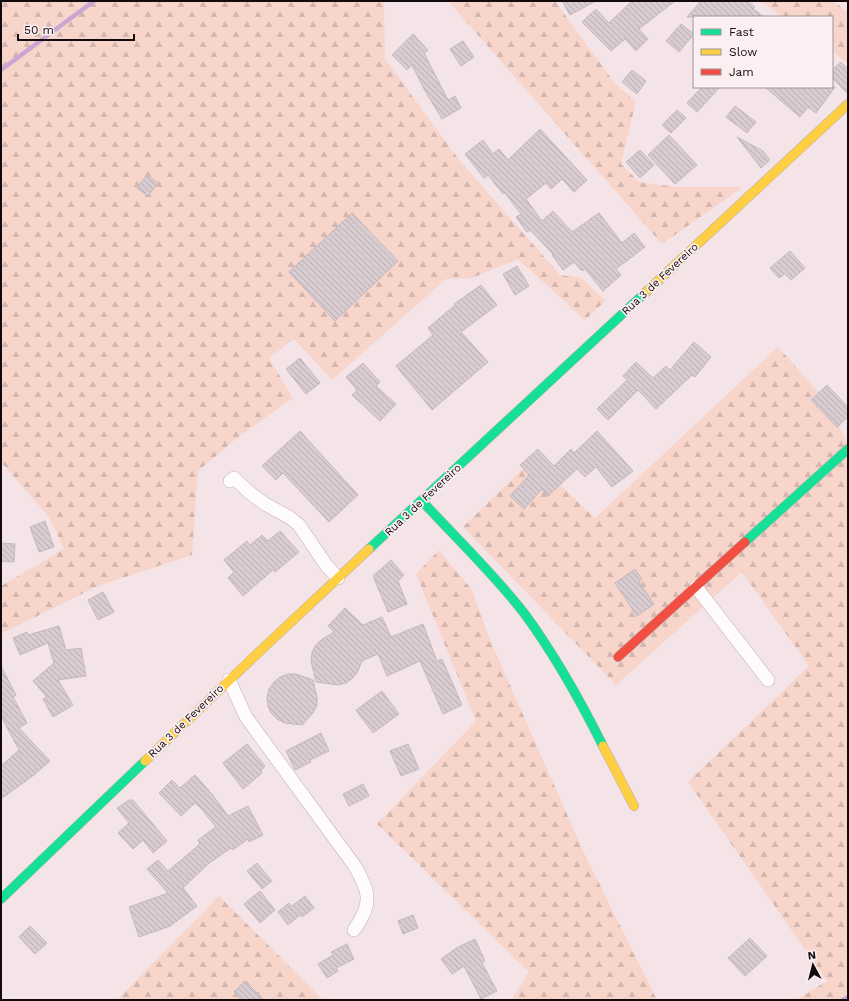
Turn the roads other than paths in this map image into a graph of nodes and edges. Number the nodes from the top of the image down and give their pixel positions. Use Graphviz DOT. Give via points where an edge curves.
graph roads {
  1 [pos="848,104"];
  2 [pos="848,449"];
  3 [pos="230,481"];
  4 [pos="422,501"];
  5 [pos="338,578"];
  6 [pos="696,587"];
  7 [pos="618,657"];
  8 [pos="229,680"];
  9 [pos="768,680"];
  10 [pos="634,806"];
  11 [pos="1,899"];
  12 [pos="354,930"];
  1 -- 4 [label="main road, Rua 3 de Fevereiro"];
  2 -- 6 [label="main road"];
  3 -- 5 [label="street" via="234,478 265,504 299,524 326,565"];
  4 -- 5 [label="main road, Rua 3 de Fevereiro"];
  4 -- 10 [label="main road" via="524,613 580,702"];
  5 -- 8 [label="main road, Rua 3 de Fevereiro"];
  6 -- 7 [label="main road"];
  6 -- 9 [label="street"];
  8 -- 11 [label="main road, Rua 3 de Fevereiro"];
  8 -- 12 [label="street" via="246,717 363,880 367,907"];
}
